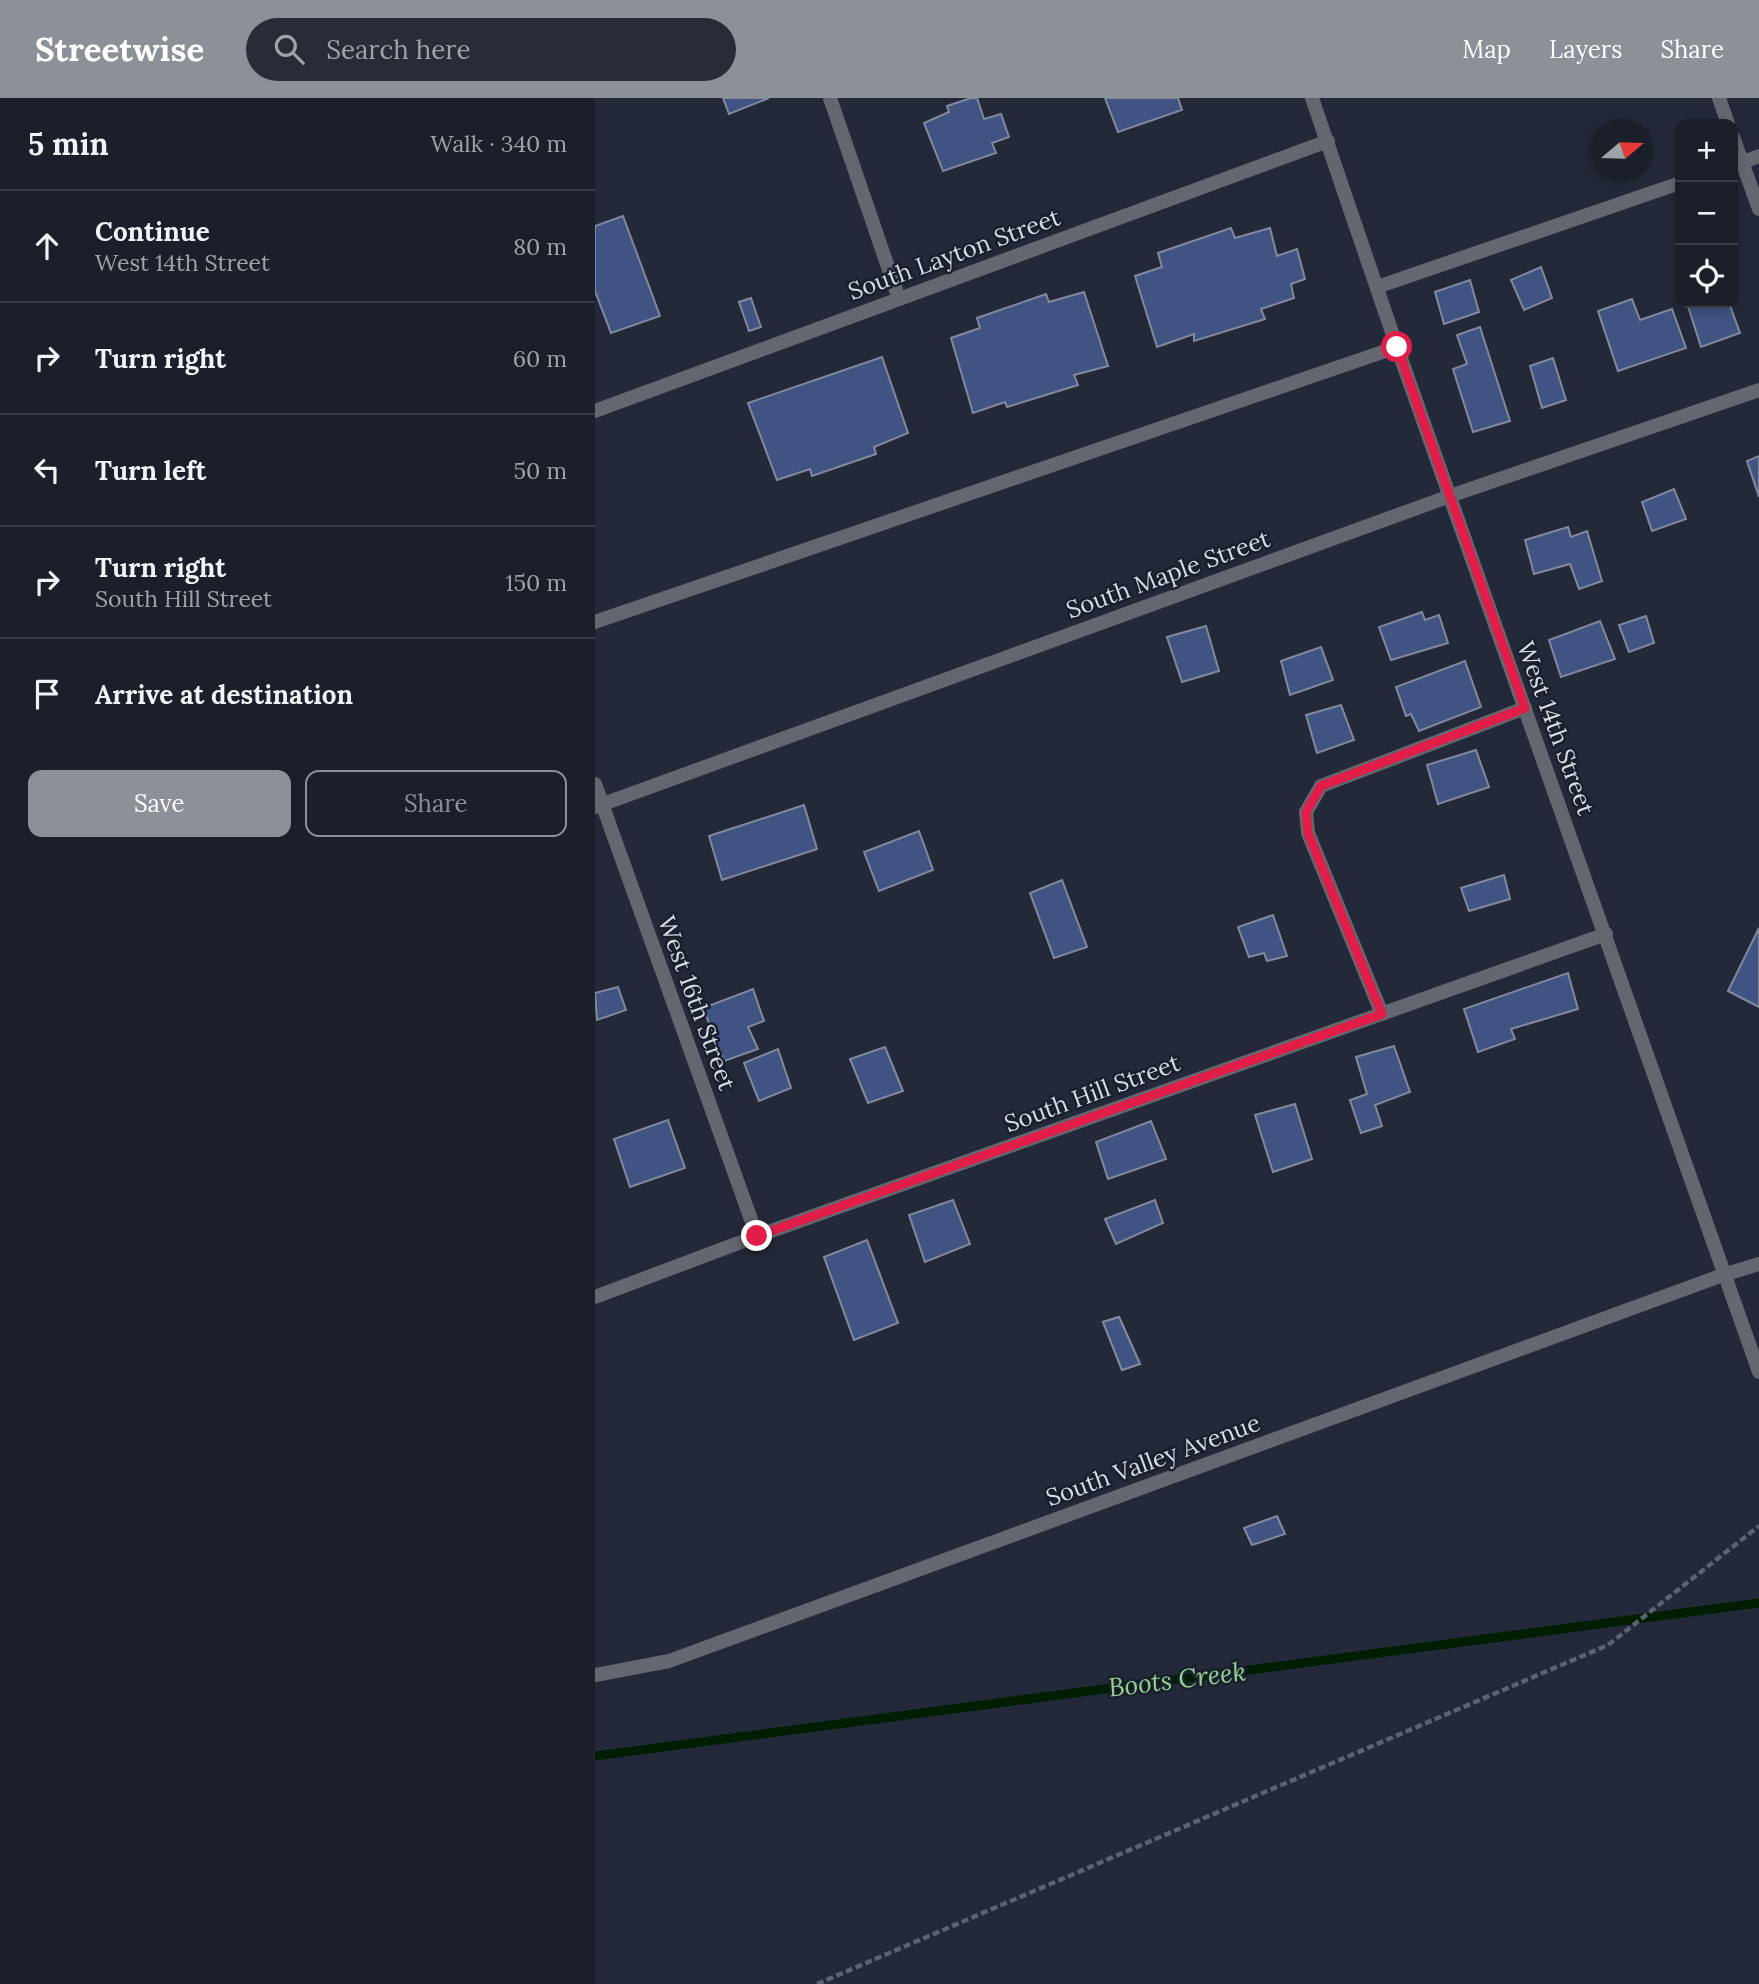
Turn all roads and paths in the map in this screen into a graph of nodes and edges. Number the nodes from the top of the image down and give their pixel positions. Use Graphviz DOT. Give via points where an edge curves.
graph roads {
  1 [pos="830,98"];
  2 [pos="1313,98"];
  3 [pos="1719,98"];
  4 [pos="1726,119"];
  5 [pos="1328,141"];
  6 [pos="1759,156"];
  7 [pos="1738,164"];
  8 [pos="1738,166"];
  9 [pos="1675,185"];
  10 [pos="1759,209"];
  11 [pos="1377,286"];
  12 [pos="899,299"];
  13 [pos="1397,347"];
  14 [pos="1759,390"];
  15 [pos="595,411"];
  16 [pos="1450,496"];
  17 [pos="595,622"];
  18 [pos="1525,708"];
  19 [pos="595,784"];
  20 [pos="598,806"];
  21 [pos="1606,934"];
  22 [pos="1382,1014"];
  23 [pos="757,1236"];
  24 [pos="1759,1264"];
  25 [pos="1724,1275"];
  26 [pos="595,1297"];
  27 [pos="1759,1372"];
  28 [pos="1759,1526"];
  29 [pos="595,1675"];
  30 [pos="817,1984"];
  1 -- 12 [label="street"];
  2 -- 5 [label="street, West 14th Street"];
  3 -- 4 [label="street"];
  5 -- 11 [label="street, West 14th Street"];
  5 -- 12 [label="street, South Layton Street"];
  6 -- 7 [label="street"];
  8 -- 10 [label="street"];
  9 -- 11 [label="street"];
  11 -- 13 [label="street, West 14th Street"];
  12 -- 15 [label="street, South Layton Street"];
  13 -- 16 [label="street, West 14th Street"];
  13 -- 17 [label="street"];
  14 -- 16 [label="street, South Maple Street"];
  16 -- 18 [label="street, West 14th Street"];
  16 -- 20 [label="street, South Maple Street"];
  18 -- 21 [label="street, West 14th Street"];
  18 -- 22 [label="street" via="1321,786 1306,812 1308,833"];
  19 -- 20 [label="street, West 16th Street"];
  20 -- 23 [label="street, West 16th Street"];
  21 -- 22 [label="street, South Hill Street"];
  21 -- 25 [label="street, West 14th Street"];
  22 -- 23 [label="street, South Hill Street"];
  23 -- 26 [label="street, South Hill Street"];
  24 -- 25 [label="street, South Valley Avenue"];
  25 -- 27 [label="street, West 14th Street"];
  25 -- 29 [label="street, South Valley Avenue" via="669,1661"];
  28 -- 30 [label="path" via="1608,1645"];
}
